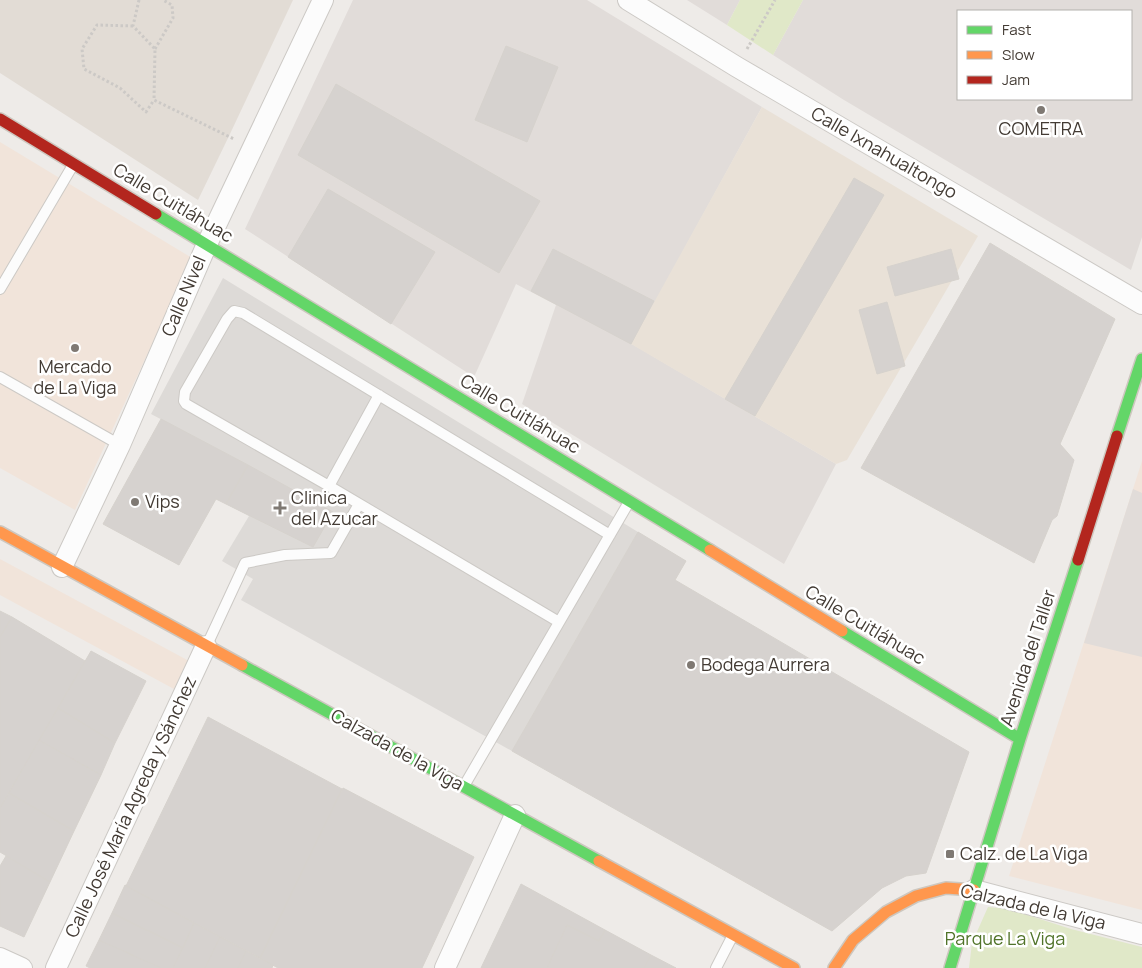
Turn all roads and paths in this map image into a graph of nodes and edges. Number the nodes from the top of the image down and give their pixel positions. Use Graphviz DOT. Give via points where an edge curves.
graph roads {
  1 [pos="138,0"];
  2 [pos="163,0"];
  3 [pos="323,0"];
  4 [pos="628,0"];
  5 [pos="774,0"];
  6 [pos="133,26"];
  7 [pos="155,49"];
  8 [pos="737,67"];
  9 [pos="154,100"];
  10 [pos="0,119"];
  11 [pos="252,149"];
  12 [pos="74,165"];
  13 [pos="207,244"];
  14 [pos="0,289"];
  15 [pos="1142,304"];
  16 [pos="1142,359"];
  17 [pos="0,377"];
  18 [pos="379,395"];
  19 [pos="120,445"];
  20 [pos="329,486"];
  21 [pos="629,501"];
  22 [pos="359,504"];
  23 [pos="0,532"];
  24 [pos="610,535"];
  25 [pos="62,567"];
  26 [pos="559,622"];
  27 [pos="206,646"];
  28 [pos="1020,739"];
  29 [pos="463,787"];
  30 [pos="515,815"];
  31 [pos="974,890"];
  32 [pos="733,934"];
  33 [pos="1142,934"];
  34 [pos="0,958"];
  35 [pos="22,968"];
  36 [pos="56,968"];
  37 [pos="445,968"];
  38 [pos="716,968"];
  39 [pos="794,968"];
  40 [pos="834,968"];
  41 [pos="950,968"];
  1 -- 6 [label="path"];
  2 -- 7 [label="path" via="172,5 173,18"];
  3 -- 11 [label="street, Calle Nivel"];
  4 -- 8 [label="street, Calle Ixnahualtongo"];
  5 -- 8 [label="path"];
  6 -- 7 [label="path"];
  6 -- 9 [label="path" via="97,25 82,49 84,70 120,88 146,112"];
  7 -- 9 [label="path"];
  8 -- 15 [label="street, Calle Ixnahualtongo"];
  9 -- 11 [label="path"];
  10 -- 12 [label="main road, Calle Cuitláhuac"];
  11 -- 13 [label="street, Calle Nivel"];
  12 -- 13 [label="main road, Calle Cuitláhuac"];
  12 -- 14 [label="lane"];
  13 -- 19 [label="street, Calle Nivel"];
  13 -- 21 [label="main road, Calle Cuitláhuac"];
  16 -- 28 [label="main road, Avenida del Taller"];
  17 -- 19 [label="lane"];
  18 -- 20 [label="lane"];
  18 -- 20 [label="lane" via="238,311 230,314 185,392 186,404"];
  18 -- 24 [label="lane"];
  19 -- 25 [label="street, Calle Nivel"];
  20 -- 22 [label="lane"];
  21 -- 24 [label="lane"];
  21 -- 28 [label="main road, Calle Cuitláhuac"];
  22 -- 26 [label="lane"];
  22 -- 27 [label="lane" via="331,552 285,555 245,563"];
  23 -- 25 [label="main road, Calzada de la Viga"];
  24 -- 26 [label="lane"];
  25 -- 27 [label="main road, Calzada de la Viga"];
  26 -- 29 [label="lane"];
  27 -- 29 [label="main road, Calzada de la Viga"];
  27 -- 36 [label="street, Calle José María Agreda y Sánchez"];
  28 -- 31 [label="main road, Avenida del Taller"];
  29 -- 30 [label="main road, Calzada de la Viga"];
  30 -- 32 [label="main road, Calzada de la Viga"];
  30 -- 37 [label="street"];
  31 -- 33 [label="street, Calzada de la Viga"];
  31 -- 40 [label="main road, Calzada de la Viga" via="946,888 916,896 886,912 853,940"];
  31 -- 41 [label="main road, Avenida del Taller"];
  32 -- 38 [label="lane"];
  32 -- 39 [label="main road, Calzada de la Viga"];
  34 -- 35 [label="street"];
}
